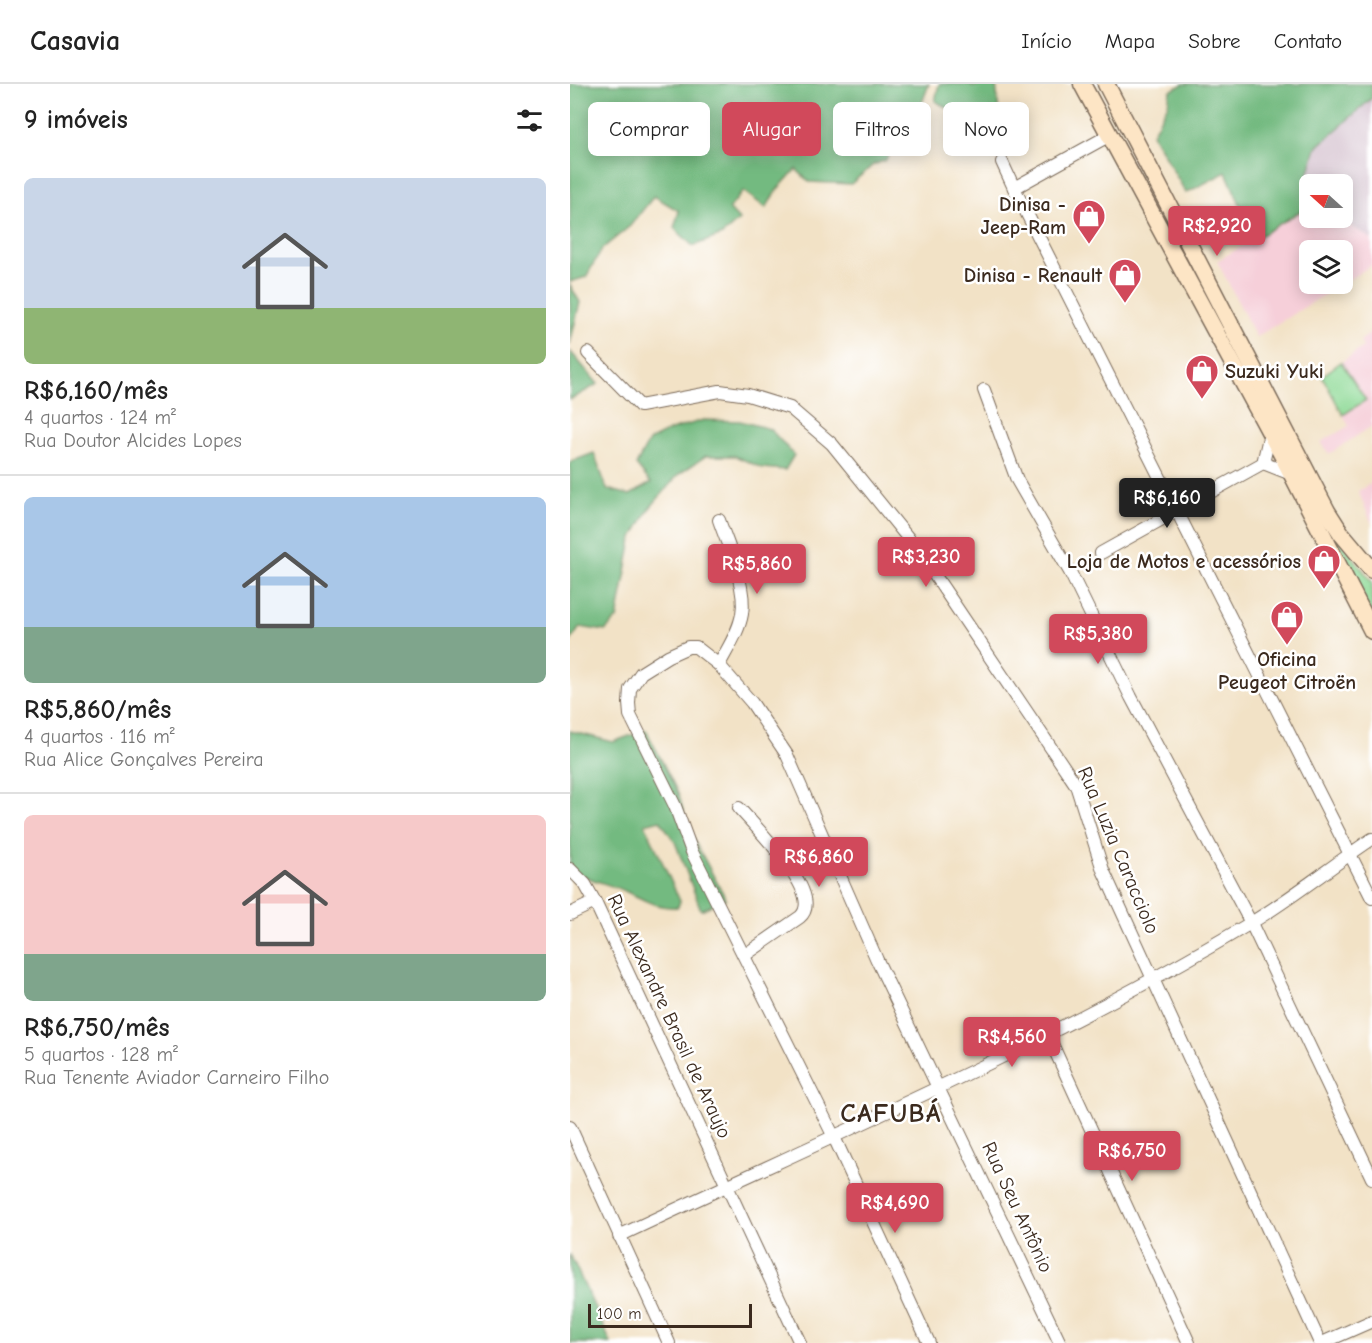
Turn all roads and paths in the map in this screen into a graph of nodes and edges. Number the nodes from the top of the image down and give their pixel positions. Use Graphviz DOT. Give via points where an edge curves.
graph roads {
  1 [pos="1082,84"];
  2 [pos="1106,84"];
  3 [pos="1110,135"];
  4 [pos="1002,162"];
  5 [pos="1014,188"];
  6 [pos="588,353"];
  7 [pos="984,390"];
  8 [pos="1270,434"];
  9 [pos="1263,463"];
  10 [pos="1291,474"];
  11 [pos="1175,512"];
  12 [pos="719,520"];
  13 [pos="1101,553"];
  14 [pos="1372,570"];
  15 [pos="1372,631"];
  16 [pos="719,665"];
  17 [pos="739,808"];
  18 [pos="1372,839"];
  19 [pos="1351,853"];
  20 [pos="570,869"];
  21 [pos="1372,898"];
  22 [pos="595,902"];
  23 [pos="570,914"];
  24 [pos="1251,923"];
  25 [pos="745,955"];
  26 [pos="1153,979"];
  27 [pos="1047,1033"];
  28 [pos="940,1087"];
  29 [pos="570,1127"];
  30 [pos="834,1137"];
  31 [pos="1372,1178"];
  32 [pos="727,1185"];
  33 [pos="619,1236"];
  34 [pos="1372,1321"];
  35 [pos="669,1343"];
  36 [pos="800,1343"];
  37 [pos="929,1343"];
  38 [pos="1060,1343"];
  39 [pos="1189,1343"];
  40 [pos="1321,1343"];
  1 -- 3 [label="main road"];
  2 -- 14 [label="main road" via="1327,511"];
  3 -- 5 [label="street"];
  3 -- 8 [label="main road"];
  4 -- 5 [label="street"];
  5 -- 11 [label="street"];
  6 -- 26 [label="street, Rua Luzia Caracciolo" via="640,406 720,391 748,395 790,408 832,444 917,549 1076,785 1096,851"];
  7 -- 24 [label="street" via="1017,480 1070,572 1131,697"];
  8 -- 9 [label="street"];
  8 -- 10 [label="main road"];
  9 -- 10 [label="street"];
  9 -- 11 [label="street"];
  10 -- 15 [label="main road"];
  11 -- 13 [label="street"];
  11 -- 19 [label="street"];
  12 -- 16 [label="street" via="734,563 742,614"];
  16 -- 25 [label="street, Rua Seu Antônio" via="696,647 668,656 635,679 630,689 630,715 675,806 692,852"];
  16 -- 28 [label="street, Rua Seu Antônio" via="787,755 877,960"];
  17 -- 25 [label="street" via="801,883 808,903 805,913"];
  18 -- 19 [label="street"];
  19 -- 21 [label="street"];
  19 -- 24 [label="street"];
  20 -- 22 [label="street, Rua Alexandre Brasil de Araujo"];
  22 -- 23 [label="street"];
  22 -- 32 [label="street, Rua Alexandre Brasil de Araujo"];
  24 -- 26 [label="street"];
  24 -- 31 [label="street"];
  25 -- 30 [label="street"];
  26 -- 27 [label="street"];
  26 -- 40 [label="street"];
  27 -- 28 [label="street"];
  27 -- 39 [label="street"];
  28 -- 30 [label="street"];
  28 -- 38 [label="street, Rua Seu Antônio"];
  29 -- 33 [label="street"];
  30 -- 32 [label="street"];
  30 -- 37 [label="street"];
  32 -- 33 [label="street"];
  32 -- 36 [label="street, Rua Alexandre Brasil de Araujo"];
  33 -- 35 [label="street"];
  34 -- 40 [label="street"];
}
